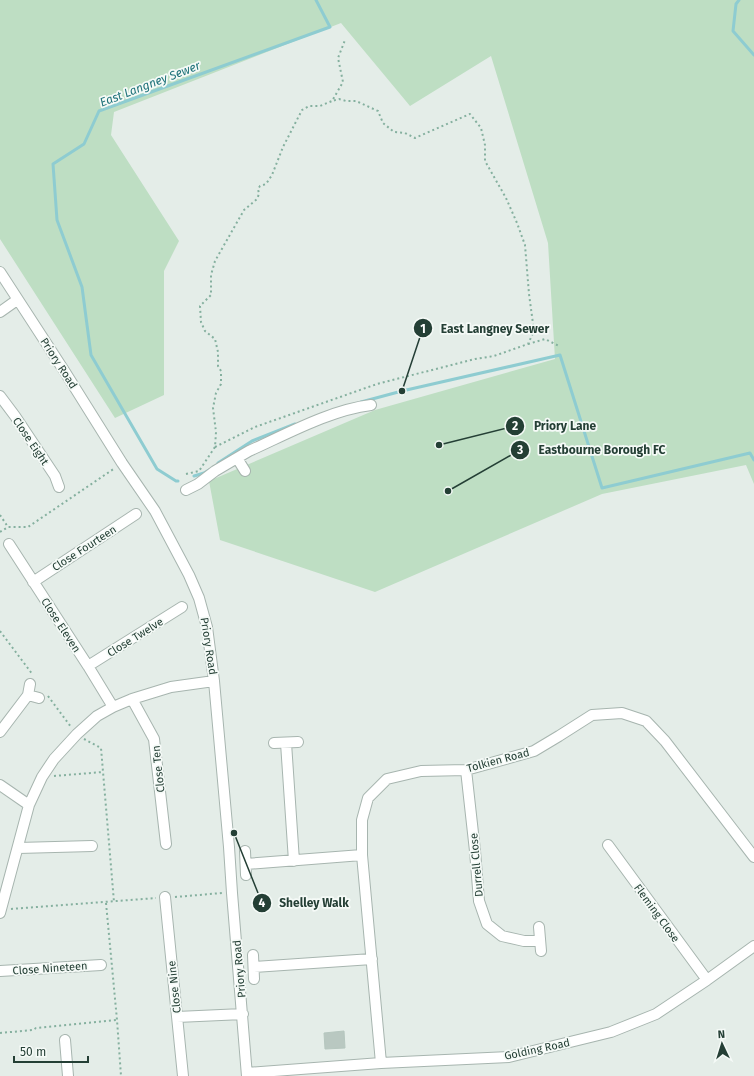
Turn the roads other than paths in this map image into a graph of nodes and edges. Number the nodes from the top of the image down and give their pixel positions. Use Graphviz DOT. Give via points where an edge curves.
graph roads {
  1 [pos="0,272"];
  2 [pos="17,300"];
  3 [pos="0,312"];
  4 [pos="0,396"];
  5 [pos="372,405"];
  6 [pos="237,458"];
  7 [pos="245,471"];
  8 [pos="59,487"];
  9 [pos="186,490"];
  10 [pos="136,514"];
  11 [pos="9,544"];
  12 [pos="33,582"];
  13 [pos="182,607"];
  14 [pos="88,666"];
  15 [pos="214,682"];
  16 [pos="30,684"];
  17 [pos="28,695"];
  18 [pos="39,698"];
  19 [pos="132,699"];
  20 [pos="113,707"];
  21 [pos="0,732"];
  22 [pos="286,742"];
  23 [pos="298,742"];
  24 [pos="274,743"];
  25 [pos="466,770"];
  26 [pos="0,785"];
  27 [pos="29,805"];
  28 [pos="166,844"];
  29 [pos="608,845"];
  30 [pos="92,846"];
  31 [pos="18,848"];
  32 [pos="244,851"];
  33 [pos="362,855"];
  34 [pos="754,857"];
  35 [pos="294,861"];
  36 [pos="246,864"];
  37 [pos="246,875"];
  38 [pos="165,897"];
  39 [pos="0,912"];
  40 [pos="539,927"];
  41 [pos="754,946"];
  42 [pos="253,955"];
  43 [pos="372,959"];
  44 [pos="101,965"];
  45 [pos="254,967"];
  46 [pos="0,971"];
  47 [pos="254,979"];
  48 [pos="707,980"];
  49 [pos="243,1014"];
  50 [pos="177,1017"];
  51 [pos="64,1040"];
  52 [pos="381,1062"];
  53 [pos="247,1075"];
  54 [pos="68,1076"];
  55 [pos="184,1076"];
  1 -- 2 [label="street, Priory Road"];
  2 -- 3 [label="street"];
  2 -- 15 [label="street, Priory Road" via="154,512 192,581 207,627"];
  4 -- 8 [label="street, Close Eight" via="55,476"];
  5 -- 6 [label="street" via="337,412"];
  6 -- 7 [label="street"];
  6 -- 9 [label="street"];
  10 -- 12 [label="street, Close Fourteen"];
  11 -- 12 [label="street, Close Eleven"];
  12 -- 14 [label="street, Close Eleven"];
  13 -- 14 [label="street, Close Twelve"];
  14 -- 20 [label="street, Close Eleven"];
  15 -- 19 [label="street" via="171,687"];
  15 -- 49 [label="street, Priory Road"];
  16 -- 17 [label="street"];
  17 -- 18 [label="street"];
  17 -- 21 [label="street"];
  19 -- 20 [label="street"];
  19 -- 28 [label="street, Close Ten" via="154,739"];
  20 -- 27 [label="street" via="97,716 54,759"];
  22 -- 23 [label="street"];
  22 -- 24 [label="street"];
  22 -- 35 [label="street"];
  25 -- 33 [label="street, Tolkien Road" via="421,771 387,779 368,798 362,820"];
  25 -- 34 [label="street, Tolkien Road" via="534,751 592,715 622,713 646,721 665,741"];
  25 -- 40 [label="street, Durrell Close" via="479,901 487,924 502,936 540,946"];
  26 -- 27 [label="street"];
  27 -- 31 [label="street"];
  29 -- 48 [label="street, Fleming Close"];
  30 -- 31 [label="street"];
  31 -- 39 [label="street"];
  32 -- 36 [label="street"];
  33 -- 35 [label="street"];
  33 -- 43 [label="street, Tolkien Road"];
  35 -- 36 [label="street"];
  36 -- 37 [label="street"];
  38 -- 50 [label="street, Close Nine"];
  41 -- 48 [label="street, Golding Road"];
  42 -- 45 [label="street"];
  43 -- 45 [label="street"];
  43 -- 52 [label="street, Tolkien Road"];
  44 -- 46 [label="street, Close Nineteen"];
  45 -- 47 [label="street"];
  48 -- 52 [label="street, Golding Road" via="656,1014 610,1032 509,1057"];
  49 -- 50 [label="street"];
  49 -- 53 [label="street, Priory Road"];
  50 -- 55 [label="street, Close Nine"];
  51 -- 54 [label="street"];
  52 -- 53 [label="street, Golding Road"];
}
